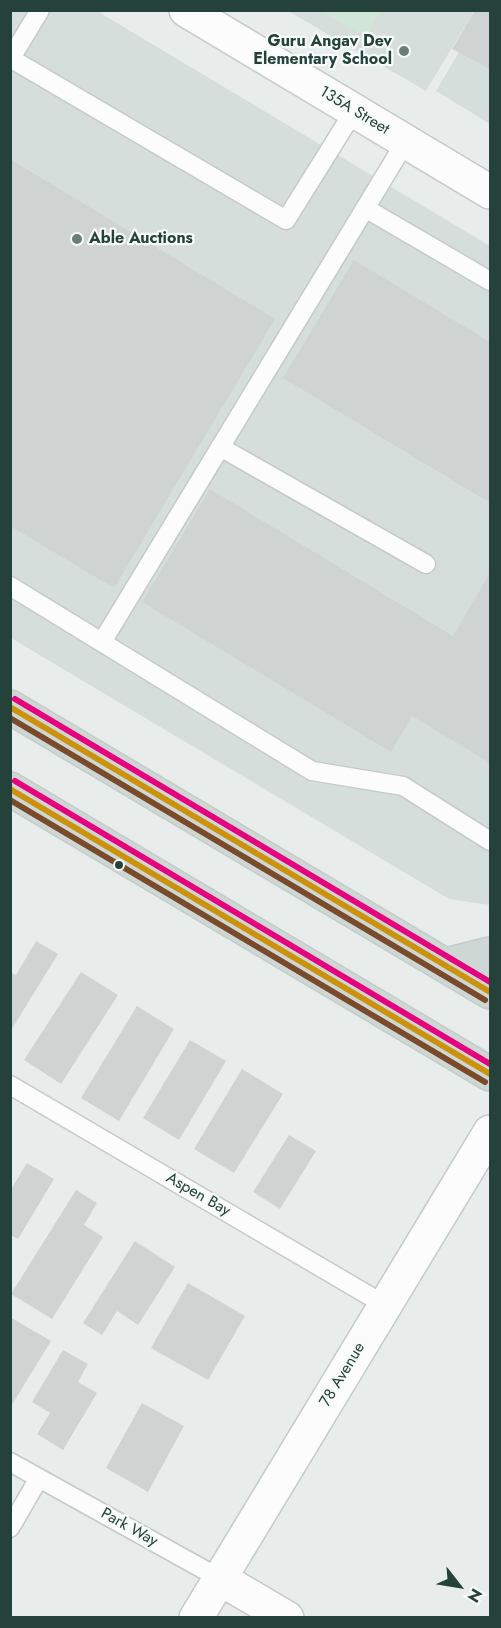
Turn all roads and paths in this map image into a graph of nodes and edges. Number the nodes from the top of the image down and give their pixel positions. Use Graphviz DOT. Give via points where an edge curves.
graph roads {
  1 [pos="40,10"];
  2 [pos="186,10"];
  3 [pos="11,58"];
  4 [pos="354,111"];
  5 [pos="406,141"];
  6 [pos="490,192"];
  7 [pos="365,208"];
  8 [pos="490,281"];
  9 [pos="220,447"];
  10 [pos="426,564"];
  11 [pos="10,586"];
  12 [pos="102,642"];
  13 [pos="10,707"];
  14 [pos="10,789"];
  15 [pos="490,841"];
  16 [pos="490,954"];
  17 [pos="446,965"];
  18 [pos="490,992"];
  19 [pos="490,1074"];
  20 [pos="10,1085"];
  21 [pos="490,1132"];
  22 [pos="385,1305"];
  23 [pos="10,1462"];
  24 [pos="39,1478"];
  25 [pos="10,1528"];
  26 [pos="219,1578"];
  27 [pos="196,1617"];
  28 [pos="287,1617"];
  1 -- 3 [label="lane"];
  2 -- 4 [label="street, 135A Street"];
  3 -- 4 [label="lane" via="286,220"];
  4 -- 5 [label="street, 135A Street"];
  5 -- 6 [label="street, 135A Street"];
  5 -- 7 [label="lane"];
  7 -- 8 [label="lane"];
  7 -- 9 [label="lane"];
  9 -- 10 [label="lane"];
  9 -- 12 [label="lane"];
  11 -- 12 [label="lane"];
  12 -- 15 [label="lane" via="312,771 403,786"];
  13 -- 17 [label="main road"];
  14 -- 19 [label="main road"];
  16 -- 17 [label="main road"];
  17 -- 18 [label="main road"];
  20 -- 22 [label="lane, Aspen Bay"];
  21 -- 22 [label="street, 78 Avenue"];
  22 -- 26 [label="street, 78 Avenue"];
  23 -- 24 [label="lane, Park Way"];
  24 -- 25 [label="lane"];
  24 -- 26 [label="lane, Park Way"];
  26 -- 27 [label="street, 78 Avenue"];
  26 -- 28 [label="street"];
}
